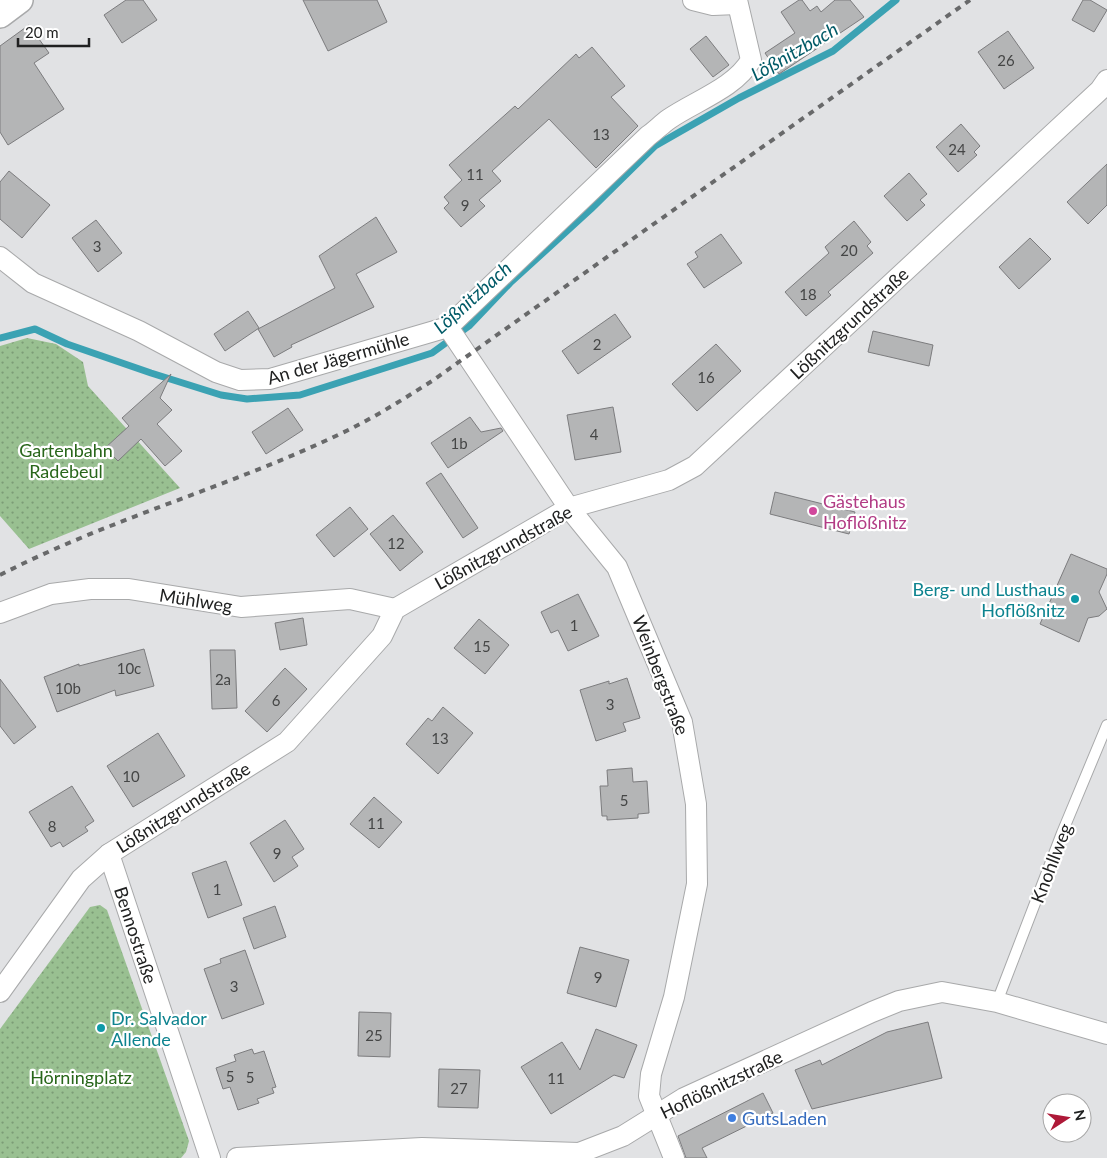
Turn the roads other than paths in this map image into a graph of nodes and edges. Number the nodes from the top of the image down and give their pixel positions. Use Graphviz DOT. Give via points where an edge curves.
graph roads {
  1 [pos="20,0"];
  2 [pos="693,0"];
  3 [pos="737,2"];
  4 [pos="0,15"];
  5 [pos="1107,80"];
  6 [pos="0,257"];
  7 [pos="453,333"];
  8 [pos="569,508"];
  9 [pos="395,609"];
  10 [pos="0,612"];
  11 [pos="1107,725"];
  12 [pos="109,854"];
  13 [pos="0,992"];
  14 [pos="998,1002"];
  15 [pos="1107,1034"];
  16 [pos="656,1115"];
  17 [pos="210,1158"];
  18 [pos="237,1158"];
  19 [pos="674,1158"];
  1 -- 4 [label="street"];
  2 -- 3 [label="street" via="713,5"];
  3 -- 7 [label="street, An der Jägermühle" via="751,60 745,70 668,119 648,136"];
  5 -- 8 [label="street, Lößnitzgrundstraße" via="1100,90 695,466 669,480"];
  6 -- 7 [label="street, An der Jägermühle" via="33,283 216,372 240,380 257,381"];
  7 -- 8 [label="street, Weinbergstraße"];
  8 -- 9 [label="street, Lößnitzgrundstraße"];
  8 -- 16 [label="street, Weinbergstraße" via="617,567 682,722 693,774 697,884 674,997 651,1074 648,1096"];
  9 -- 10 [label="street, Mühlweg" via="350,600 241,607 129,590 90,589 51,594"];
  9 -- 12 [label="street, Lößnitzgrundstraße" via="382,636 287,742"];
  11 -- 14 [label="lane, Knohllweg"];
  12 -- 13 [label="street, Lößnitzgrundstraße" via="81,879"];
  12 -- 17 [label="street, Bennostraße"];
  14 -- 15 [label="street, Hoflößnitzstraße"];
  14 -- 16 [label="street, Hoflößnitzstraße" via="942,992 899,1001 684,1098"];
  16 -- 18 [label="street, Hoflößnitzstraße" via="623,1136 579,1153 422,1148"];
  16 -- 19 [label="street, Weinbergstraße"];
}
